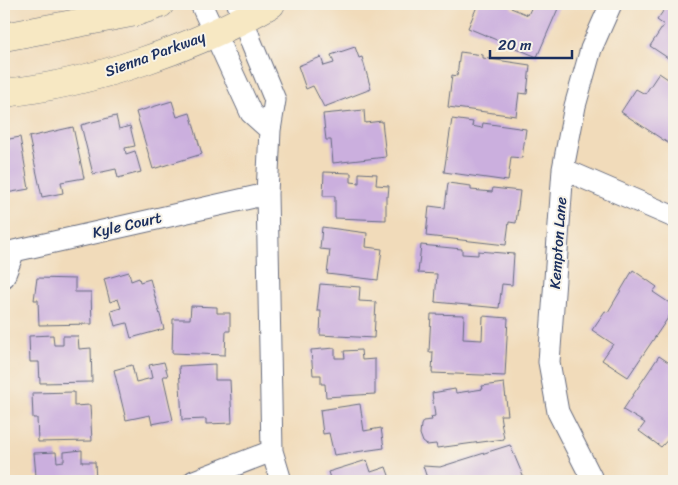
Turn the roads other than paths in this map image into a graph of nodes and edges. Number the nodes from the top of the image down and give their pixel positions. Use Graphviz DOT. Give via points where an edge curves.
graph roads {
  1 [pos="160,4"];
  2 [pos="201,4"];
  3 [pos="271,4"];
  4 [pos="611,4"];
  5 [pos="241,12"];
  6 [pos="213,33"];
  7 [pos="4,37"];
  8 [pos="4,93"];
  9 [pos="270,130"];
  10 [pos="563,169"];
  11 [pos="267,194"];
  12 [pos="674,217"];
  13 [pos="4,277"];
  14 [pos="272,451"];
  15 [pos="194,481"];
  16 [pos="281,481"];
  17 [pos="593,481"];
  1 -- 7 [label="main road" via="136,12"];
  2 -- 6 [label="street"];
  3 -- 5 [label="main road, Sienna Parkway"];
  4 -- 10 [label="street, Kempton Lane" via="589,58 575,106"];
  5 -- 6 [label="main road, Sienna Parkway"];
  5 -- 9 [label="street" via="276,100"];
  6 -- 8 [label="main road, Sienna Parkway" via="111,73"];
  6 -- 9 [label="street" via="251,113"];
  9 -- 11 [label="street"];
  10 -- 12 [label="street"];
  10 -- 17 [label="street, Kempton Lane" via="549,362 558,412"];
  11 -- 13 [label="street, Kyle Court" via="14,251"];
  11 -- 14 [label="street"];
  14 -- 15 [label="street"];
  14 -- 16 [label="street"];
}
